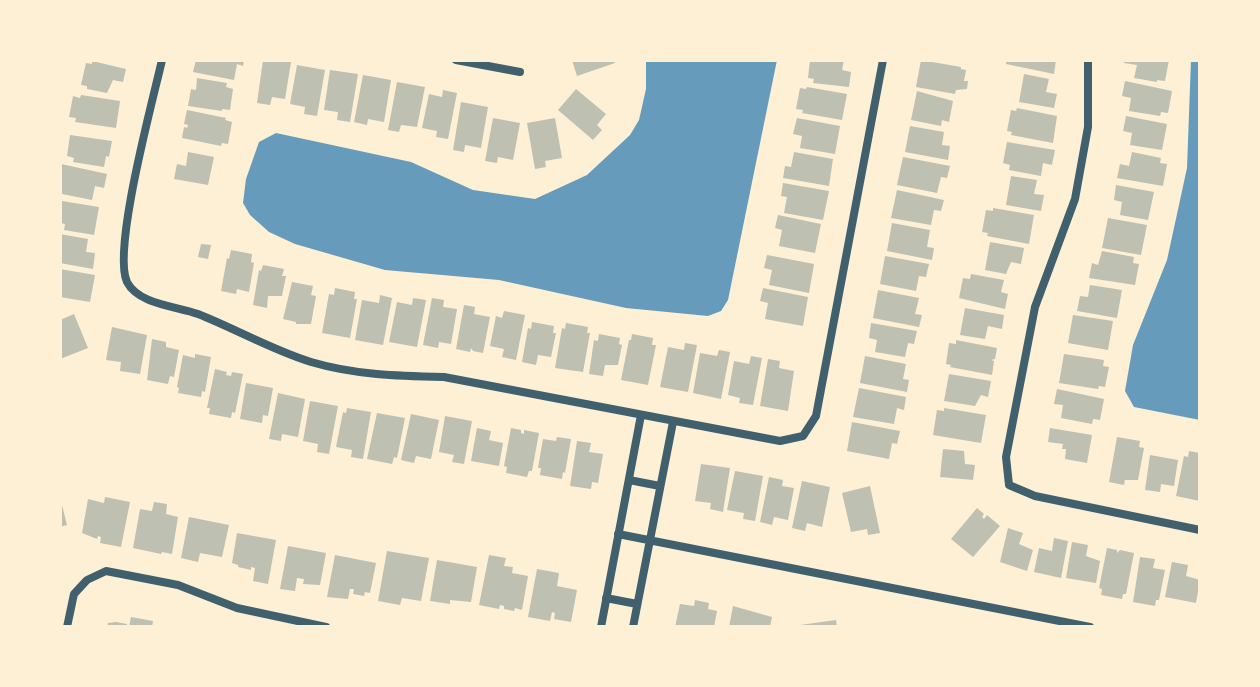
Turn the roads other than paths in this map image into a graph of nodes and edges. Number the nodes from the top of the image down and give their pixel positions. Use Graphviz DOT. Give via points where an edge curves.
graph roads {
  1 [pos="162,60"];
  2 [pos="456,60"];
  3 [pos="883,60"];
  4 [pos="1088,60"];
  5 [pos="520,72"];
  6 [pos="641,415"];
  7 [pos="673,422"];
  8 [pos="629,480"];
  9 [pos="660,486"];
  10 [pos="1200,530"];
  11 [pos="618,534"];
  12 [pos="649,540"];
  13 [pos="606,598"];
  14 [pos="637,604"];
  15 [pos="67,627"];
  16 [pos="326,627"];
  17 [pos="601,627"];
  18 [pos="633,627"];
  19 [pos="1090,627"];
  1 -- 6 [label="street" via="131,195 123,266 128,284 146,299 348,371 444,377"];
  2 -- 5 [label="street"];
  3 -- 7 [label="street" via="816,416 803,436 780,441"];
  4 -- 10 [label="street" via="1088,127 1075,199 1035,307 1006,457 1009,485 1035,496"];
  6 -- 7 [label="street"];
  6 -- 8 [label="street"];
  7 -- 9 [label="street"];
  8 -- 9 [label="street"];
  8 -- 11 [label="street"];
  9 -- 12 [label="street"];
  11 -- 12 [label="street"];
  11 -- 13 [label="street"];
  12 -- 14 [label="street"];
  12 -- 19 [label="street"];
  13 -- 14 [label="street"];
  13 -- 17 [label="street"];
  14 -- 18 [label="street"];
  15 -- 16 [label="street" via="74,594 106,571 178,585 237,608"];
}
